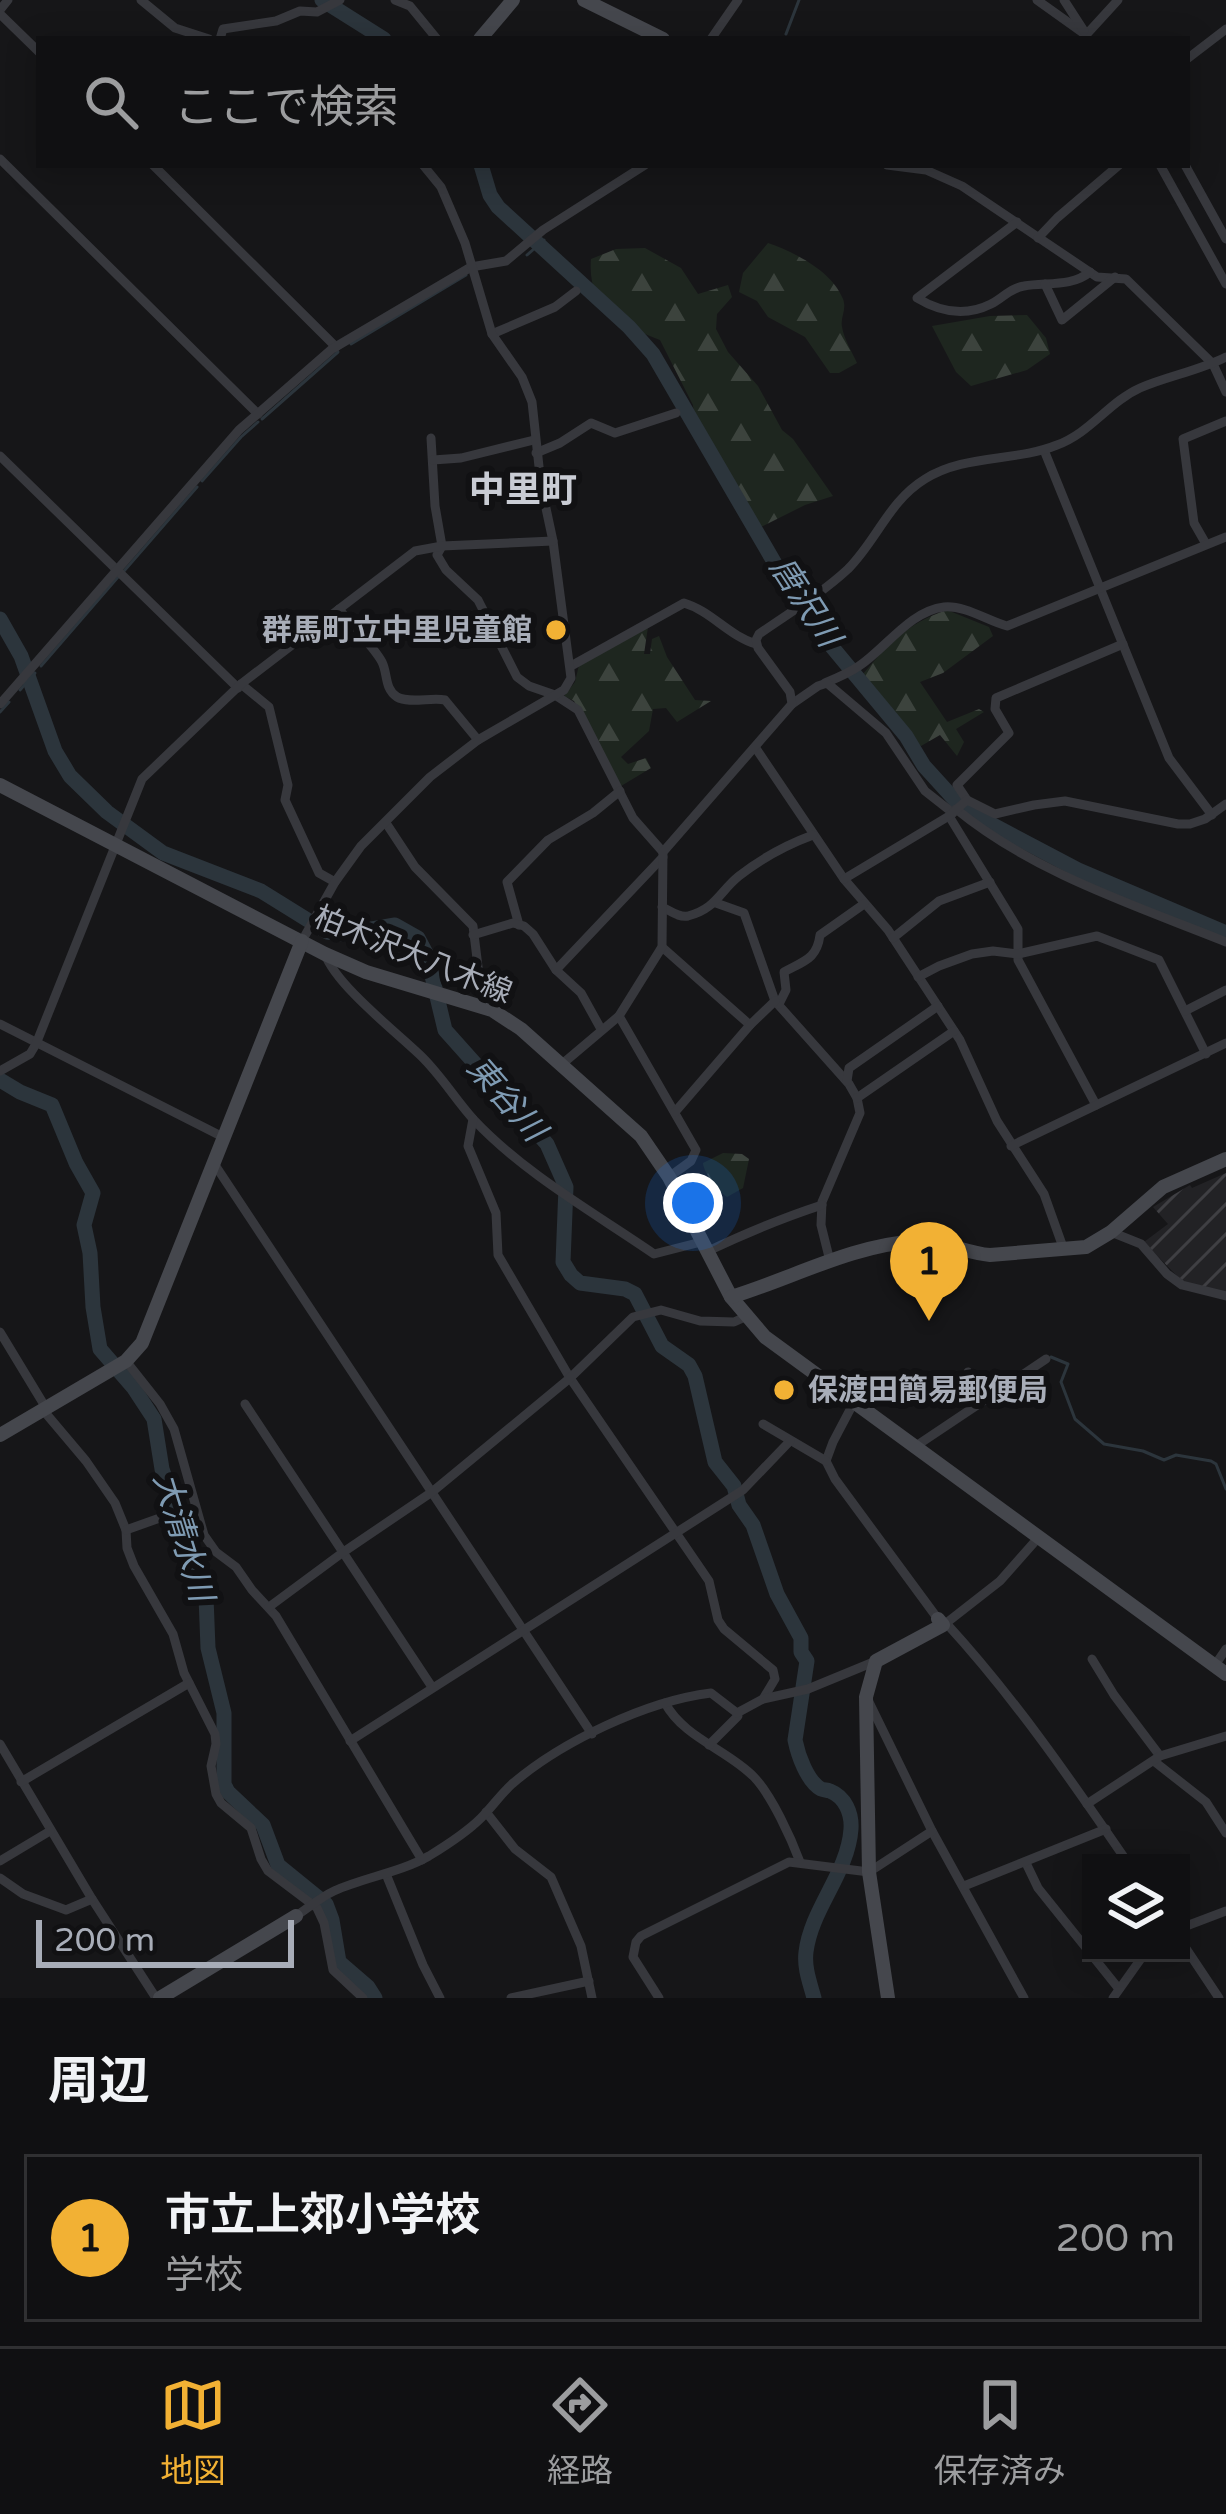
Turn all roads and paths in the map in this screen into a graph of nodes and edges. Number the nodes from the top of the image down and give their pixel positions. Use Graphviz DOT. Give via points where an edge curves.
graph roads {
  1 [pos="8,0"];
  2 [pos="142,0"];
  3 [pos="395,0"];
  4 [pos="513,0"];
  5 [pos="584,0"];
  6 [pos="738,0"];
  7 [pos="1037,0"];
  8 [pos="1061,0"];
  9 [pos="1118,0"];
  10 [pos="332,4"];
  11 [pos="1048,9"];
  12 [pos="0,12"];
  13 [pos="1226,28"];
  14 [pos="200,36"];
  15 [pos="221,36"];
  16 [pos="435,36"];
  17 [pos="483,36"];
  18 [pos="656,36"];
  19 [pos="713,36"];
  20 [pos="1087,36"];
  21 [pos="1087,36"];
  22 [pos="1089,36"];
  23 [pos="36,49"];
  24 [pos="1190,57"];
  25 [pos="0,160"];
  26 [pos="156,168"];
  27 [pos="425,168"];
  28 [pos="639,168"];
  29 [pos="919,168"];
  30 [pos="1115,168"];
  31 [pos="1162,168"];
  32 [pos="1187,168"];
  33 [pos="1216,221"];
  34 [pos="1017,222"];
  35 [pos="1038,238"];
  36 [pos="1200,238"];
  37 [pos="1226,239"];
  38 [pos="471,268"];
  39 [pos="1090,272"];
  40 [pos="1116,277"];
  41 [pos="1045,284"];
  42 [pos="1226,284"];
  43 [pos="576,291"];
  44 [pos="491,334"];
  45 [pos="336,346"];
  46 [pos="1226,357"];
  47 [pos="1213,364"];
  48 [pos="1226,392"];
  49 [pos="676,413"];
  50 [pos="258,414"];
  51 [pos="1226,421"];
  52 [pos="431,438"];
  53 [pos="534,440"];
  54 [pos="1044,450"];
  55 [pos="536,453"];
  56 [pos="0,456"];
  57 [pos="433,460"];
  58 [pos="1226,537"];
  59 [pos="553,541"];
  60 [pos="1206,544"];
  61 [pos="442,546"];
  62 [pos="117,570"];
  63 [pos="1100,586"];
  64 [pos="339,609"];
  65 [pos="756,644"];
  66 [pos="1123,644"];
  67 [pos="571,666"];
  68 [pos="0,677"];
  69 [pos="825,683"];
  70 [pos="240,686"];
  71 [pos="15,687"];
  72 [pos="555,694"];
  73 [pos="0,704"];
  74 [pos="792,704"];
  75 [pos="478,740"];
  76 [pos="755,747"];
  77 [pos="0,785"];
  78 [pos="620,791"];
  79 [pos="967,800"];
  80 [pos="1226,804"];
  81 [pos="954,812"];
  82 [pos="1212,815"];
  83 [pos="386,823"];
  84 [pos="813,835"];
  85 [pos="114,847"];
  86 [pos="663,855"];
  87 [pos="844,879"];
  88 [pos="335,882"];
  89 [pos="990,882"];
  90 [pos="716,903"];
  91 [pos="864,904"];
  92 [pos="662,907"];
  93 [pos="519,925"];
  94 [pos="305,935"];
  95 [pos="473,935"];
  96 [pos="893,938"];
  97 [pos="1226,942"];
  98 [pos="662,947"];
  99 [pos="1018,953"];
  100 [pos="325,954"];
  101 [pos="556,970"];
  102 [pos="918,977"];
  103 [pos="1226,990"];
  104 [pos="777,1002"];
  105 [pos="938,1006"];
  106 [pos="492,1010"];
  107 [pos="1185,1011"];
  108 [pos="619,1016"];
  109 [pos="0,1024"];
  110 [pos="750,1025"];
  111 [pos="601,1029"];
  112 [pos="954,1031"];
  113 [pos="1226,1043"];
  114 [pos="36,1044"];
  115 [pos="1206,1054"];
  116 [pos="561,1065"];
  117 [pos="0,1071"];
  118 [pos="847,1082"];
  119 [pos="857,1099"];
  120 [pos="1096,1105"];
  121 [pos="675,1112"];
  122 [pos="473,1119"];
  123 [pos="223,1137"];
  124 [pos="1011,1146"];
  125 [pos="1226,1160"];
  126 [pos="213,1162"];
  127 [pos="669,1177"];
  128 [pos="822,1205"];
  129 [pos="1111,1232"];
  130 [pos="704,1247"];
  131 [pos="1064,1250"];
  132 [pos="830,1261"];
  133 [pos="1226,1296"];
  134 [pos="731,1297"];
  135 [pos="746,1317"];
  136 [pos="0,1332"];
  137 [pos="1046,1359"];
  138 [pos="118,1365"];
  139 [pos="968,1372"];
  140 [pos="571,1378"];
  141 [pos="988,1400"];
  142 [pos="245,1404"];
  143 [pos="853,1404"];
  144 [pos="44,1409"];
  145 [pos="763,1424"];
  146 [pos="0,1436"];
  147 [pos="790,1441"];
  148 [pos="913,1448"];
  149 [pos="826,1461"];
  150 [pos="432,1492"];
  151 [pos="195,1509"];
  152 [pos="126,1530"];
  153 [pos="676,1530"];
  154 [pos="1038,1538"];
  155 [pos="342,1553"];
  156 [pos="268,1607"];
  157 [pos="942,1622"];
  158 [pos="524,1632"];
  159 [pos="1226,1648"];
  160 [pos="1092,1660"];
  161 [pos="876,1661"];
  162 [pos="1220,1670"];
  163 [pos="189,1683"];
  164 [pos="432,1687"];
  165 [pos="866,1697"];
  166 [pos="763,1699"];
  167 [pos="665,1703"];
  168 [pos="737,1713"];
  169 [pos="592,1734"];
  170 [pos="1226,1736"];
  171 [pos="350,1742"];
  172 [pos="0,1744"];
  173 [pos="709,1745"];
  174 [pos="1158,1759"];
  175 [pos="21,1782"];
  176 [pos="1087,1804"];
  177 [pos="486,1812"];
  178 [pos="1106,1829"];
  179 [pos="50,1831"];
  180 [pos="932,1831"];
  181 [pos="1226,1833"];
  182 [pos="1122,1854"];
  183 [pos="422,1860"];
  184 [pos="0,1861"];
  185 [pos="800,1862"];
  186 [pos="1026,1863"];
  187 [pos="869,1871"];
  188 [pos="386,1874"];
  189 [pos="0,1878"];
  190 [pos="964,1886"];
  191 [pos="92,1899"];
  192 [pos="319,1901"];
  193 [pos="1226,1911"];
  194 [pos="296,1916"];
  195 [pos="1190,1925"];
  196 [pos="1190,1954"];
  197 [pos="1138,1962"];
  198 [pos="589,1981"];
  199 [pos="1116,1993"];
  200 [pos="158,1998"];
  201 [pos="363,1998"];
  202 [pos="440,1998"];
  203 [pos="511,1998"];
  204 [pos="592,1998"];
  205 [pos="659,1998"];
  206 [pos="888,1998"];
  207 [pos="1024,1998"];
  208 [pos="1219,1998"];
  1 -- 12 [label="street"];
  2 -- 14 [label="street" via="175,28"];
  3 -- 16 [label="street"];
  4 -- 17 [label="street"];
  5 -- 18 [label="street"];
  6 -- 19 [label="street"];
  7 -- 11 [label="street"];
  8 -- 11 [label="street"];
  8 -- 21 [label="street"];
  9 -- 22 [label="street"];
  10 -- 15 [label="street" via="231,26"];
  11 -- 20 [label="street"];
  12 -- 23 [label="street"];
  13 -- 24 [label="street"];
  25 -- 50 [label="street"];
  26 -- 45 [label="street"];
  27 -- 38 [label="street" via="441,187"];
  28 -- 38 [label="street" via="506,261"];
  29 -- 34 [label="street"];
  30 -- 35 [label="street"];
  31 -- 36 [label="street"];
  32 -- 33 [label="street"];
  33 -- 36 [label="street"];
  33 -- 37 [label="street"];
  34 -- 35 [label="street"];
  34 -- 41 [label="street" via="917,298 956,312"];
  35 -- 39 [label="street"];
  36 -- 42 [label="street"];
  38 -- 44 [label="street"];
  38 -- 45 [label="street"];
  39 -- 40 [label="street"];
  39 -- 41 [label="street"];
  40 -- 41 [label="street" via="1062,320"];
  40 -- 47 [label="street"];
  43 -- 44 [label="street"];
  44 -- 53 [label="street" via="530,394"];
  45 -- 50 [label="street"];
  46 -- 47 [label="street"];
  47 -- 48 [label="street"];
  47 -- 54 [label="street" via="1141,388 1075,438"];
  49 -- 55 [label="street" via="615,434 592,423"];
  50 -- 62 [label="street"];
  51 -- 60 [label="street" via="1183,439 1194,523"];
  52 -- 57 [label="street"];
  53 -- 55 [label="street"];
  53 -- 57 [label="street"];
  54 -- 63 [label="street"];
  54 -- 65 [label="street" via="926,478 898,500 849,567"];
  55 -- 59 [label="street"];
  56 -- 62 [label="street"];
  57 -- 61 [label="street"];
  58 -- 60 [label="street"];
  59 -- 61 [label="street"];
  59 -- 67 [label="street"];
  60 -- 63 [label="street"];
  61 -- 64 [label="street" via="416,550"];
  61 -- 72 [label="street" via="441,563 478,600 517,677"];
  62 -- 70 [label="street"];
  62 -- 71 [label="street"];
  63 -- 66 [label="street"];
  63 -- 69 [label="street" via="1007,626 943,607"];
  64 -- 70 [label="street"];
  64 -- 75 [label="street" via="384,664 396,696 446,700"];
  65 -- 67 [label="street" via="684,602"];
  65 -- 74 [label="street"];
  66 -- 79 [label="street" via="996,698 1009,733 957,785"];
  66 -- 82 [label="street" via="1169,758"];
  67 -- 72 [label="street" via="568,684"];
  68 -- 71 [label="street"];
  69 -- 74 [label="street"];
  69 -- 81 [label="street" via="886,733 925,791"];
  70 -- 85 [label="street" via="142,779"];
  70 -- 88 [label="street" via="269,707 285,800 319,873"];
  71 -- 73 [label="street"];
  72 -- 75 [label="street"];
  72 -- 78 [label="street" via="578,710"];
  74 -- 76 [label="street"];
  75 -- 83 [label="street"];
  76 -- 84 [label="street"];
  76 -- 86 [label="street"];
  77 -- 85 [label="street, 柏木沢大八木線"];
  78 -- 86 [label="street"];
  78 -- 93 [label="street" via="548,839 507,883"];
  79 -- 81 [label="street"];
  79 -- 82 [label="street" via="995,814 1065,802 1178,824"];
  80 -- 82 [label="street"];
  81 -- 87 [label="street"];
  81 -- 89 [label="street"];
  81 -- 97 [label="street" via="1067,877"];
  83 -- 88 [label="street"];
  83 -- 95 [label="street" via="415,866 469,919"];
  84 -- 87 [label="street"];
  84 -- 90 [label="street" via="769,854"];
  85 -- 94 [label="street, 柏木沢大八木線"];
  85 -- 114 [label="street"];
  86 -- 92 [label="street"];
  86 -- 101 [label="street"];
  87 -- 91 [label="street"];
  88 -- 94 [label="street"];
  89 -- 96 [label="street" via="939,901"];
  89 -- 99 [label="street" via="1018,929"];
  90 -- 92 [label="street" via="688,916"];
  90 -- 104 [label="street" via="744,913"];
  91 -- 96 [label="street"];
  91 -- 104 [label="street" via="820,934 811,957 784,972 786,990"];
  92 -- 98 [label="street"];
  93 -- 95 [label="street"];
  93 -- 101 [label="street"];
  94 -- 100 [label="street, 柏木沢大八木線"];
  94 -- 123 [label="street"];
  95 -- 106 [label="street"];
  96 -- 102 [label="street"];
  98 -- 108 [label="street"];
  98 -- 110 [label="street"];
  99 -- 102 [label="street" via="972,954"];
  99 -- 107 [label="street" via="1107,938 1159,960"];
  99 -- 120 [label="street"];
  100 -- 106 [label="street, 柏木沢大八木線"];
  100 -- 122 [label="street"];
  101 -- 111 [label="street"];
  102 -- 105 [label="street"];
  103 -- 107 [label="street"];
  104 -- 110 [label="street"];
  104 -- 118 [label="street"];
  105 -- 112 [label="street"];
  105 -- 118 [label="street" via="849,1068"];
  106 -- 116 [label="street, 柏木沢大八木線"];
  107 -- 115 [label="street"];
  108 -- 111 [label="street"];
  108 -- 121 [label="street"];
  109 -- 114 [label="street"];
  110 -- 121 [label="street"];
  111 -- 116 [label="street"];
  112 -- 119 [label="street"];
  112 -- 124 [label="street"];
  113 -- 115 [label="street"];
  114 -- 117 [label="street"];
  114 -- 123 [label="street"];
  115 -- 120 [label="street"];
  116 -- 127 [label="street, 柏木沢大八木線" via="632,1127"];
  118 -- 119 [label="street"];
  119 -- 128 [label="street" via="860,1113"];
  120 -- 124 [label="street"];
  121 -- 127 [label="street" via="696,1150"];
  122 -- 130 [label="street" via="562,1193 654,1253"];
  122 -- 140 [label="street" via="468,1146 496,1213 498,1255"];
  123 -- 126 [label="street"];
  124 -- 131 [label="street" via="1044,1195"];
  125 -- 129 [label="street" via="1163,1187"];
  126 -- 138 [label="street" via="142,1343"];
  126 -- 150 [label="street"];
  127 -- 130 [label="street, 柏木沢大八木線"];
  128 -- 130 [label="street"];
  128 -- 132 [label="street"];
  129 -- 131 [label="street"];
  129 -- 133 [label="street" via="1142,1244 1182,1285"];
  130 -- 134 [label="street, 柏木沢大八木線"];
  131 -- 132 [label="street" via="990,1255 918,1241"];
  132 -- 134 [label="street"];
  134 -- 135 [label="street, 柏木沢大八木線"];
  135 -- 140 [label="street" via="720,1323 661,1310 638,1314"];
  135 -- 143 [label="street, 柏木沢大八木線"];
  136 -- 144 [label="street"];
  137 -- 141 [label="street"];
  138 -- 144 [label="street"];
  138 -- 151 [label="street" via="174,1429"];
  139 -- 141 [label="street"];
  140 -- 150 [label="street"];
  140 -- 153 [label="street"];
  141 -- 148 [label="street"];
  142 -- 155 [label="street"];
  143 -- 148 [label="street, 柏木沢大八木線"];
  143 -- 149 [label="street"];
  144 -- 146 [label="street"];
  144 -- 152 [label="street" via="115,1503"];
  145 -- 147 [label="street"];
  147 -- 149 [label="street"];
  147 -- 153 [label="street" via="743,1490"];
  148 -- 154 [label="street, 柏木沢大八木線"];
  149 -- 157 [label="street"];
  150 -- 155 [label="street"];
  150 -- 158 [label="street"];
  151 -- 152 [label="street"];
  151 -- 156 [label="street" via="216,1552"];
  152 -- 163 [label="street" via="134,1566 173,1634"];
  153 -- 158 [label="street"];
  153 -- 166 [label="street" via="709,1581 718,1620 773,1670"];
  154 -- 157 [label="street" via="1000,1581"];
  154 -- 162 [label="street, 柏木沢大八木線"];
  155 -- 156 [label="street"];
  155 -- 164 [label="street"];
  156 -- 171 [label="street"];
  157 -- 161 [label="street"];
  157 -- 176 [label="street" via="1013,1699"];
  158 -- 164 [label="street"];
  158 -- 169 [label="street"];
  159 -- 162 [label="street"];
  160 -- 174 [label="street"];
  161 -- 165 [label="street"];
  161 -- 166 [label="street"];
  163 -- 175 [label="street"];
  163 -- 192 [label="street" via="215,1734 221,1803 251,1828 268,1870"];
  164 -- 171 [label="street"];
  165 -- 180 [label="street"];
  165 -- 187 [label="street"];
  166 -- 168 [label="street"];
  167 -- 168 [label="street" via="711,1693"];
  167 -- 169 [label="street"];
  167 -- 173 [label="street"];
  168 -- 173 [label="street"];
  169 -- 177 [label="street" via="524,1774"];
  170 -- 174 [label="street"];
  171 -- 183 [label="street"];
  172 -- 175 [label="street"];
  173 -- 185 [label="street" via="757,1780"];
  174 -- 176 [label="street"];
  174 -- 181 [label="street" via="1206,1802"];
  175 -- 179 [label="street"];
  176 -- 178 [label="street"];
  177 -- 183 [label="street"];
  177 -- 198 [label="street" via="551,1877"];
  178 -- 182 [label="street"];
  178 -- 186 [label="street"];
  179 -- 184 [label="street"];
  179 -- 191 [label="street"];
  180 -- 187 [label="street"];
  180 -- 190 [label="street"];
  183 -- 188 [label="street"];
  185 -- 187 [label="street"];
  185 -- 205 [label="street" via="641,1936 633,1957"];
  186 -- 190 [label="street"];
  186 -- 199 [label="street"];
  187 -- 206 [label="street"];
  188 -- 192 [label="street"];
  188 -- 202 [label="street"];
  189 -- 191 [label="street" via="66,1910"];
  190 -- 207 [label="street"];
  191 -- 200 [label="street"];
  192 -- 194 [label="street"];
  192 -- 201 [label="street" via="333,1970"];
  193 -- 195 [label="street"];
  194 -- 200 [label="street"];
  196 -- 208 [label="street"];
  197 -- 199 [label="street"];
  198 -- 203 [label="street"];
  198 -- 204 [label="street"];
}
